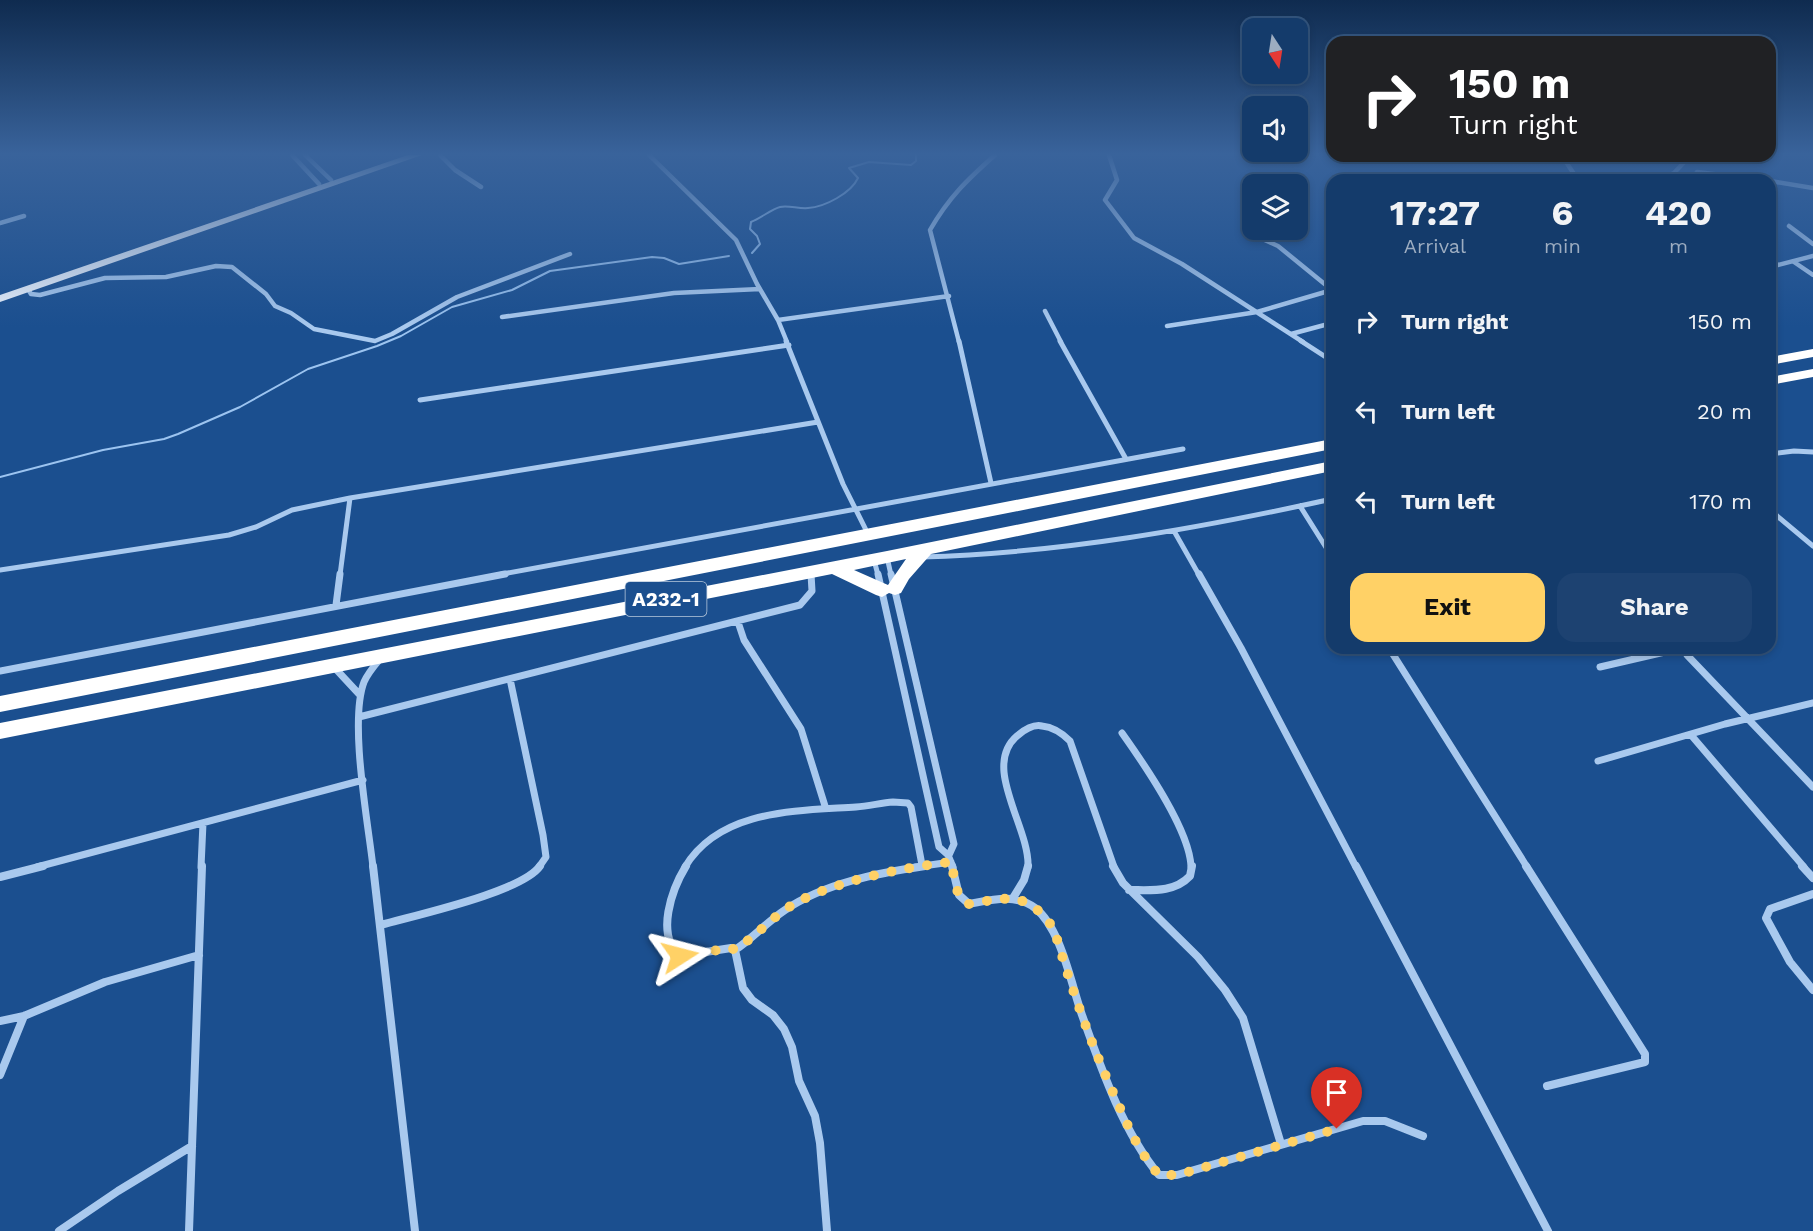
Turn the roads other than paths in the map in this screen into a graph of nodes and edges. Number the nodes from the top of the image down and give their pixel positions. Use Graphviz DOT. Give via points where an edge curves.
graph roads {
  1 [pos="239,212"];
  2 [pos="250,212"];
  3 [pos="708,212"];
  4 [pos="940,212"];
  5 [pos="1114,212"];
  6 [pos="24,216"];
  7 [pos="0,223"];
  8 [pos="1789,226"];
  9 [pos="1265,240"];
  10 [pos="1813,244"];
  11 [pos="570,254"];
  12 [pos="1813,256"];
  13 [pos="1794,262"];
  14 [pos="1776,266"];
  15 [pos="1813,275"];
  16 [pos="1326,285"];
  17 [pos="28,289"];
  18 [pos="760,289"];
  19 [pos="1326,292"];
  20 [pos="949,296"];
  21 [pos="0,297"];
  22 [pos="1045,311"];
  23 [pos="1257,312"];
  24 [pos="502,316"];
  25 [pos="778,320"];
  26 [pos="1326,325"];
  27 [pos="1167,326"];
  28 [pos="1291,334"];
  29 [pos="789,345"];
  30 [pos="1813,353"];
  31 [pos="1326,357"];
  32 [pos="1776,360"];
  33 [pos="1813,373"];
  34 [pos="1776,380"];
  35 [pos="420,400"];
  36 [pos="818,422"];
  37 [pos="1326,445"];
  38 [pos="1183,448"];
  39 [pos="1813,452"];
  40 [pos="1776,453"];
  41 [pos="1126,459"];
  42 [pos="1326,467"];
  43 [pos="991,483"];
  44 [pos="350,498"];
  45 [pos="1326,500"];
  46 [pos="1300,506"];
  47 [pos="855,508"];
  48 [pos="1776,515"];
  49 [pos="1174,531"];
  50 [pos="868,534"];
  51 [pos="1813,546"];
  52 [pos="1326,547"];
  53 [pos="923,553"];
  54 [pos="880,558"];
  55 [pos="832,567"];
  56 [pos="0,570"];
  57 [pos="811,571"];
  58 [pos="889,589"];
  59 [pos="336,605"];
  60 [pos="738,622"];
  61 [pos="1393,654"];
  62 [pos="1657,654"];
  63 [pos="1686,654"];
  64 [pos="385,656"];
  65 [pos="333,666"];
  66 [pos="1600,667"];
  67 [pos="0,671"];
  68 [pos="510,679"];
  69 [pos="359,694"];
  70 [pos="1813,703"];
  71 [pos="0,704"];
  72 [pos="359,717"];
  73 [pos="1748,720"];
  74 [pos="0,730"];
  75 [pos="1122,733"];
  76 [pos="1691,735"];
  77 [pos="1598,761"];
  78 [pos="363,780"];
  79 [pos="1813,787"];
  80 [pos="825,806"];
  81 [pos="203,823"];
  82 [pos="950,859"];
  83 [pos="922,865"];
  84 [pos="0,878"];
  85 [pos="1813,878"];
  86 [pos="1129,890"];
  87 [pos="1813,894"];
  88 [pos="1013,897"];
  89 [pos="381,925"];
  90 [pos="735,950"];
  91 [pos="199,955"];
  92 [pos="1813,990"];
  93 [pos="24,1016"];
  94 [pos="0,1021"];
  95 [pos="0,1075"];
  96 [pos="1547,1086"];
  97 [pos="1423,1136"];
  98 [pos="1281,1144"];
  99 [pos="192,1146"];
  100 [pos="59,1231"];
  101 [pos="189,1231"];
  102 [pos="415,1231"];
  103 [pos="827,1231"];
  104 [pos="1548,1231"];
  1 -- 21 [label="main road"];
  2 -- 17 [label="main road"];
  3 -- 18 [label="street" via="736,240"];
  4 -- 20 [label="street" via="930,230"];
  5 -- 23 [label="street" via="1134,238"];
  6 -- 7 [label="street"];
  8 -- 10 [label="street"];
  9 -- 16 [label="street" via="1278,246"];
  11 -- 17 [label="street" via="457,297 375,341 314,329 275,306 232,267 216,266 166,277 105,278 40,294 31,294"];
  12 -- 13 [label="street"];
  13 -- 14 [label="street"];
  13 -- 15 [label="street"];
  17 -- 21 [label="main road"];
  18 -- 24 [label="street" via="674,293"];
  18 -- 25 [label="street"];
  19 -- 23 [label="street"];
  20 -- 25 [label="street"];
  20 -- 43 [label="street"];
  22 -- 41 [label="street"];
  23 -- 27 [label="street"];
  23 -- 28 [label="street"];
  25 -- 29 [label="street"];
  26 -- 28 [label="street"];
  28 -- 31 [label="street"];
  29 -- 35 [label="street"];
  29 -- 36 [label="street"];
  30 -- 32 [label="highway"];
  33 -- 34 [label="highway"];
  36 -- 44 [label="street"];
  36 -- 47 [label="street"];
  37 -- 50 [label="highway, A232-1"];
  38 -- 41 [label="street"];
  39 -- 40 [label="street"];
  41 -- 43 [label="street"];
  42 -- 53 [label="highway, A232-1"];
  43 -- 47 [label="street"];
  44 -- 56 [label="street" via="292,510 229,535"];
  44 -- 59 [label="street"];
  45 -- 46 [label="street"];
  46 -- 49 [label="street"];
  46 -- 52 [label="street"];
  47 -- 50 [label="street"];
  47 -- 59 [label="street"];
  48 -- 51 [label="street"];
  49 -- 53 [label="street" via="1013,554"];
  49 -- 104 [label="street" via="1241,648"];
  50 -- 71 [label="highway, A232-1"];
  53 -- 54 [label="highway, A232-1"];
  53 -- 58 [label="highway"];
  54 -- 55 [label="highway, A232-1"];
  54 -- 58 [label="street"];
  54 -- 58 [label="street"];
  55 -- 57 [label="highway, A232-1"];
  55 -- 58 [label="highway"];
  57 -- 60 [label="street" via="814,587 800,606"];
  57 -- 64 [label="highway, A232-1"];
  58 -- 82 [label="street" via="954,843"];
  58 -- 82 [label="street" via="939,847"];
  59 -- 67 [label="street"];
  60 -- 68 [label="street"];
  60 -- 80 [label="street" via="744,640 801,729"];
  61 -- 96 [label="street" via="1645,1054 1646,1062"];
  62 -- 66 [label="street"];
  63 -- 73 [label="street"];
  64 -- 65 [label="highway, A232-1"];
  64 -- 69 [label="street" via="368,674"];
  65 -- 69 [label="street"];
  65 -- 74 [label="highway, A232-1"];
  68 -- 72 [label="street"];
  68 -- 89 [label="street" via="546,857 535,873 501,890"];
  69 -- 72 [label="street"];
  70 -- 73 [label="street"];
  72 -- 78 [label="street"];
  73 -- 76 [label="street"];
  73 -- 79 [label="street"];
  75 -- 86 [label="street" via="1155,782 1193,866 1182,883 1168,889"];
  76 -- 77 [label="street"];
  76 -- 85 [label="street"];
  78 -- 81 [label="street"];
  78 -- 89 [label="street"];
  80 -- 83 [label="street" via="908,803"];
  80 -- 90 [label="street" via="748,820 710,837 688,860 670,899 669,945 680,956"];
  81 -- 84 [label="street"];
  81 -- 91 [label="street"];
  82 -- 83 [label="street"];
  82 -- 88 [label="street" via="963,902"];
  83 -- 90 [label="street" via="806,899 786,909"];
  86 -- 88 [label="street" via="1111,861 1070,741 1063,733 1035,725 1017,734 1004,750 1004,775 1029,859 1026,878"];
  86 -- 98 [label="street" via="1198,957 1243,1018"];
  87 -- 92 [label="street" via="1770,909 1766,918 1790,962"];
  88 -- 98 [label="street" via="1031,904 1054,929 1094,1051 1135,1141 1159,1175 1178,1175"];
  89 -- 102 [label="street"];
  90 -- 103 [label="street" via="743,988 784,1029 799,1081 815,1116"];
  91 -- 93 [label="street" via="105,982"];
  91 -- 99 [label="street"];
  93 -- 94 [label="street"];
  93 -- 95 [label="street"];
  97 -- 98 [label="street" via="1385,1121 1363,1120"];
  99 -- 100 [label="street"];
  99 -- 101 [label="street"];
}
